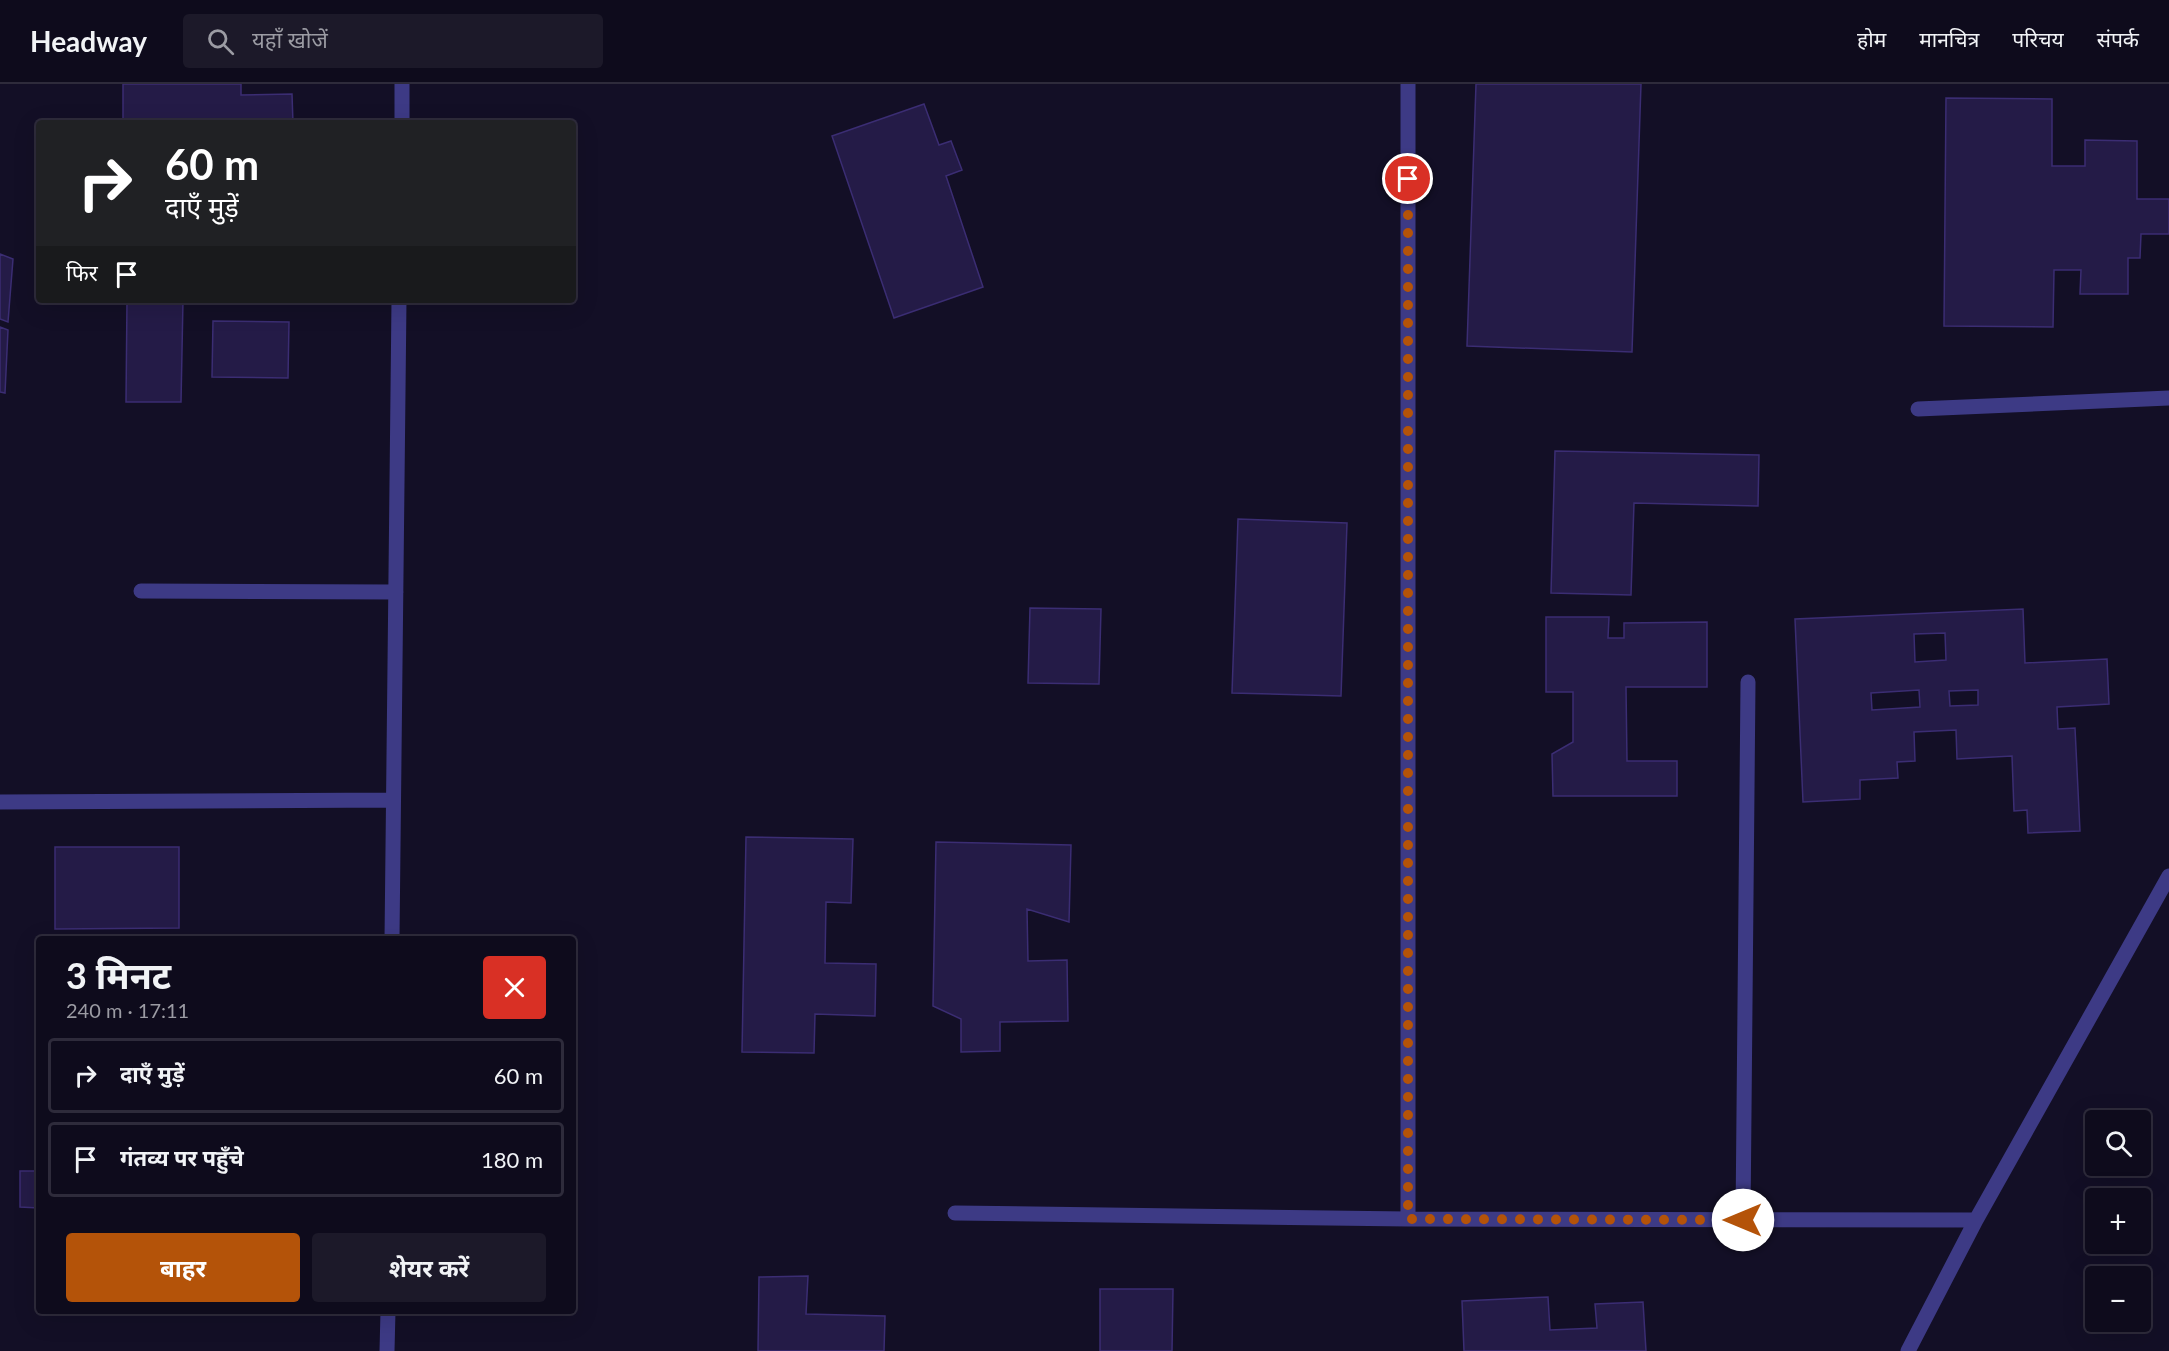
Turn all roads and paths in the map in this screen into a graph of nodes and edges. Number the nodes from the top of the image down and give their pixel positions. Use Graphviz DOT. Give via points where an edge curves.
graph roads {
  1 [pos="402,84"];
  2 [pos="1408,84"];
  3 [pos="402,120"];
  4 [pos="399,303"];
  5 [pos="2169,398"];
  6 [pos="1918,409"];
  7 [pos="141,591"];
  8 [pos="396,592"];
  9 [pos="1748,682"];
  10 [pos="393,800"];
  11 [pos="0,802"];
  12 [pos="2169,876"];
  13 [pos="392,936"];
  14 [pos="955,1214"];
  15 [pos="1408,1219"];
  16 [pos="1743,1220"];
  17 [pos="1976,1220"];
  18 [pos="388,1314"];
  19 [pos="387,1351"];
  20 [pos="1908,1351"];
  1 -- 3 [label="street"];
  2 -- 15 [label="street"];
  4 -- 8 [label="street"];
  5 -- 6 [label="street"];
  7 -- 8 [label="street"];
  8 -- 10 [label="street"];
  9 -- 16 [label="street"];
  10 -- 11 [label="street"];
  10 -- 13 [label="street"];
  12 -- 17 [label="street"];
  14 -- 15 [label="street"];
  15 -- 16 [label="street"];
  16 -- 17 [label="street"];
  17 -- 20 [label="street"];
  18 -- 19 [label="street"];
}
